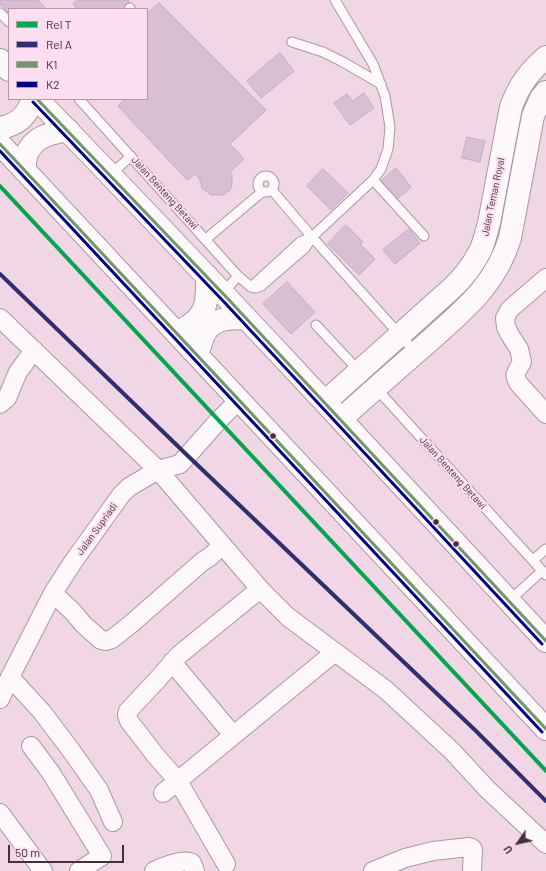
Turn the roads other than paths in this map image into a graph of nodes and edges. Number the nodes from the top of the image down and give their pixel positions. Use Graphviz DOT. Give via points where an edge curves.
graph roads {
  1 [pos="335,0"];
  2 [pos="0,12"];
  3 [pos="8,21"];
  4 [pos="292,42"];
  5 [pos="0,60"];
  6 [pos="543,67"];
  7 [pos="8,69"];
  8 [pos="381,84"];
  9 [pos="546,92"];
  10 [pos="32,100"];
  11 [pos="38,100"];
  12 [pos="80,100"];
  13 [pos="0,128"];
  14 [pos="68,130"];
  15 [pos="0,144"];
  16 [pos="131,156"];
  17 [pos="24,170"];
  18 [pos="110,175"];
  19 [pos="373,180"];
  20 [pos="272,190"];
  21 [pos="262,192"];
  22 [pos="312,236"];
  23 [pos="424,236"];
  24 [pos="206,239"];
  25 [pos="207,276"];
  26 [pos="238,276"];
  27 [pos="546,278"];
  28 [pos="222,293"];
  29 [pos="0,318"];
  30 [pos="246,318"];
  31 [pos="316,325"];
  32 [pos="177,333"];
  33 [pos="399,334"];
  34 [pos="34,350"];
  35 [pos="416,353"];
  36 [pos="197,355"];
  37 [pos="366,364"];
  38 [pos="383,382"];
  39 [pos="239,400"];
  40 [pos="325,402"];
  41 [pos="0,404"];
  42 [pos="546,414"];
  43 [pos="341,419"];
  44 [pos="158,470"];
  45 [pos="222,545"];
  46 [pos="546,549"];
  47 [pos="533,560"];
  48 [pos="544,573"];
  49 [pos="260,589"];
  50 [pos="53,593"];
  51 [pos="509,601"];
  52 [pos="546,642"];
  53 [pos="335,652"];
  54 [pos="172,662"];
  55 [pos="10,677"];
  56 [pos="0,699"];
  57 [pos="546,729"];
  58 [pos="233,735"];
  59 [pos="31,746"];
  60 [pos="178,781"];
  61 [pos="162,793"];
  62 [pos="0,813"];
  63 [pos="113,822"];
  64 [pos="546,844"];
  65 [pos="226,864"];
  66 [pos="43,871"];
  67 [pos="79,871"];
  68 [pos="154,871"];
  69 [pos="195,871"];
  70 [pos="373,871"];
  71 [pos="472,871"];
  1 -- 8 [label="lane" via="373,64"];
  2 -- 3 [label="lane"];
  4 -- 8 [label="lane" via="323,52"];
  5 -- 7 [label="main road"];
  6 -- 33 [label="main road, Jalan Teman Royal" via="522,84 511,106 489,223 480,252 460,280"];
  8 -- 19 [label="lane" via="390,127 388,149 381,169"];
  9 -- 35 [label="main road" via="533,116 506,253 476,298"];
  10 -- 13 [label="main road" via="24,116 13,124"];
  11 -- 14 [label="main road"];
  12 -- 16 [label="lane, Jalan Benteng Betawi"];
  14 -- 17 [label="main road" via="41,137 33,144 26,155"];
  14 -- 18 [label="main road"];
  15 -- 17 [label="main road"];
  16 -- 18 [label="lane"];
  16 -- 24 [label="lane, Jalan Benteng Betawi"];
  17 -- 32 [label="main road"];
  18 -- 25 [label="main road"];
  19 -- 22 [label="lane"];
  19 -- 23 [label="lane"];
  20 -- 21 [label="lane" via="268,193"];
  20 -- 21 [label="lane" via="273,180 264,176 257,184"];
  20 -- 22 [label="lane"];
  21 -- 24 [label="lane"];
  22 -- 26 [label="lane, Jalan Benteng Betawi" via="300,242 251,287"];
  22 -- 33 [label="lane"];
  24 -- 26 [label="lane, Jalan Benteng Betawi"];
  25 -- 28 [label="main road"];
  25 -- 32 [label="main road" via="204,310 190,326"];
  26 -- 28 [label="lane"];
  27 -- 42 [label="street" via="510,309 505,318 506,327 519,350 522,362 515,379"];
  28 -- 30 [label="main road"];
  29 -- 34 [label="street"];
  30 -- 36 [label="main road" via="229,318 213,324 203,337"];
  30 -- 40 [label="main road"];
  31 -- 37 [label="lane"];
  32 -- 36 [label="main road"];
  33 -- 35 [label="lane"];
  33 -- 37 [label="main road, Jalan Teman Royal"];
  34 -- 41 [label="street" via="18,372 7,398"];
  34 -- 44 [label="street"];
  35 -- 38 [label="main road"];
  36 -- 39 [label="main road"];
  37 -- 38 [label="main road"];
  37 -- 40 [label="main road, Jalan Teman Royal"];
  38 -- 43 [label="main road"];
  38 -- 47 [label="lane, Jalan Benteng Betawi"];
  39 -- 44 [label="street, Jalan Supriadi" via="180,464"];
  39 -- 57 [label="main road"];
  40 -- 43 [label="main road"];
  43 -- 51 [label="main road"];
  44 -- 45 [label="street"];
  44 -- 50 [label="street, Jalan Supriadi" via="129,487 121,495"];
  45 -- 49 [label="street"];
  45 -- 50 [label="street" via="131,624 106,641 101,640 84,625"];
  46 -- 47 [label="lane"];
  47 -- 48 [label="lane, Jalan Benteng Betawi"];
  48 -- 51 [label="lane"];
  49 -- 53 [label="street" via="288,618"];
  49 -- 54 [label="street"];
  50 -- 55 [label="street, Jalan Supriadi"];
  51 -- 52 [label="main road"];
  53 -- 58 [label="street"];
  53 -- 64 [label="street" via="391,695"];
  54 -- 58 [label="street"];
  54 -- 60 [label="street" via="127,715 156,756"];
  55 -- 56 [label="street, Jalan Supriadi"];
  55 -- 63 [label="street" via="42,712 70,749 98,790"];
  58 -- 60 [label="street"];
  59 -- 67 [label="street" via="51,773 102,856"];
  60 -- 61 [label="street"];
  60 -- 65 [label="street"];
  62 -- 66 [label="street"];
  68 -- 69 [label="street" via="167,865 188,861 192,863"];
  70 -- 71 [label="street" via="405,858 432,851 469,847 473,850"];
}
